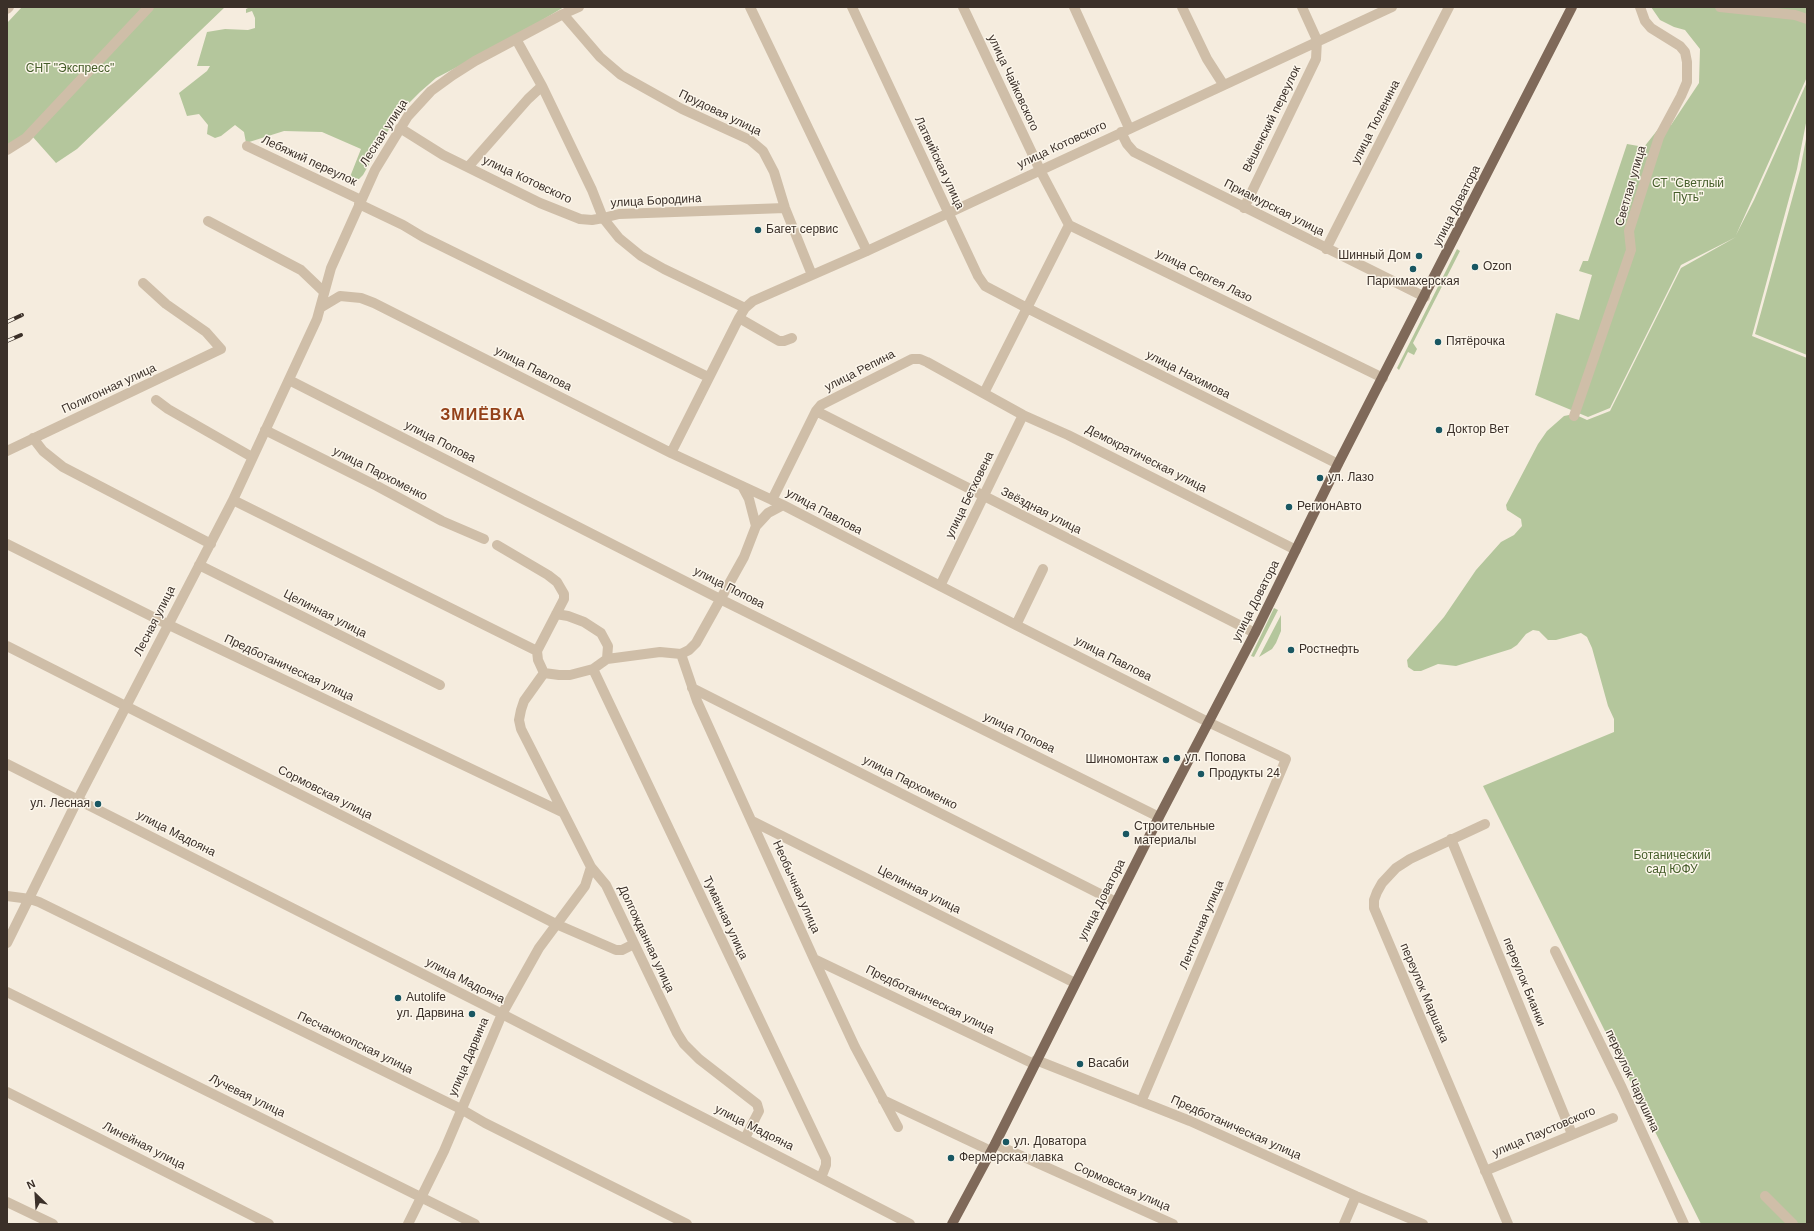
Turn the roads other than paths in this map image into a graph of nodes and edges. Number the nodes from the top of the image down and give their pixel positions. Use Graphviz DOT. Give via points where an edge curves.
graph roads {
  1 [pos="9,7"];
  2 [pos="149,7"];
  3 [pos="579,7"];
  4 [pos="750,7"];
  5 [pos="852,7"];
  6 [pos="962,7"];
  7 [pos="1074,7"];
  8 [pos="1182,7"];
  9 [pos="1302,7"];
  10 [pos="1392,7"];
  11 [pos="1449,7"];
  12 [pos="1572,7"];
  13 [pos="1640,7"];
  14 [pos="1720,7"];
  15 [pos="7,10"];
  16 [pos="1797,11"];
  17 [pos="563,14"];
  18 [pos="1807,19"];
  19 [pos="516,39"];
  20 [pos="1317,40"];
  21 [pos="1223,84"];
  22 [pos="542,86"];
  23 [pos="400,128"];
  24 [pos="1125,130"];
  25 [pos="247,146"];
  26 [pos="7,150"];
  27 [pos="468,167"];
  28 [pos="1040,170"];
  29 [pos="360,202"];
  30 [pos="785,208"];
  31 [pos="1244,208"];
  32 [pos="948,213"];
  33 [pos="603,218"];
  34 [pos="208,221"];
  35 [pos="1070,225"];
  36 [pos="1326,249"];
  37 [pos="867,251"];
  38 [pos="812,275"];
  39 [pos="144,283"];
  40 [pos="324,292"];
  41 [pos="1424,297"];
  42 [pos="320,308"];
  43 [pos="745,308"];
  44 [pos="1027,308"];
  45 [pos="739,318"];
  46 [pos="792,338"];
  47 [pos="708,378"];
  48 [pos="1383,378"];
  49 [pos="289,380"];
  50 [pos="984,393"];
  51 [pos="156,400"];
  52 [pos="816,411"];
  53 [pos="1023,415"];
  54 [pos="1574,416"];
  55 [pos="265,430"];
  56 [pos="33,438"];
  57 [pos="7,450"];
  58 [pos="671,453"];
  59 [pos="252,457"];
  60 [pos="1338,464"];
  61 [pos="742,486"];
  62 [pos="983,496"];
  63 [pos="233,500"];
  64 [pos="772,500"];
  65 [pos="783,505"];
  66 [pos="756,526"];
  67 [pos="484,539"];
  68 [pos="7,544"];
  69 [pos="211,544"];
  70 [pos="497,545"];
  71 [pos="1296,550"];
  72 [pos="199,565"];
  73 [pos="1044,569"];
  74 [pos="940,586"];
  75 [pos="722,600"];
  76 [pos="556,614"];
  77 [pos="167,624"];
  78 [pos="1016,625"];
  79 [pos="1255,633"];
  80 [pos="7,646"];
  81 [pos="537,651"];
  82 [pos="681,654"];
  83 [pos="608,659"];
  84 [pos="593,669"];
  85 [pos="544,673"];
  86 [pos="440,686"];
  87 [pos="692,688"];
  88 [pos="127,707"];
  89 [pos="1208,722"];
  90 [pos="1286,759"];
  91 [pos="7,764"];
  92 [pos="78,799"];
  93 [pos="562,812"];
  94 [pos="1159,816"];
  95 [pos="752,821"];
  96 [pos="1485,824"];
  97 [pos="1451,839"];
  98 [pos="591,867"];
  99 [pos="7,896"];
  100 [pos="30,898"];
  101 [pos="1116,902"];
  102 [pos="556,924"];
  103 [pos="7,943"];
  104 [pos="634,944"];
  105 [pos="1555,950"];
  106 [pos="814,959"];
  107 [pos="1075,983"];
  108 [pos="7,992"];
  109 [pos="502,1014"];
  110 [pos="1035,1062"];
  111 [pos="7,1092"];
  112 [pos="883,1100"];
  113 [pos="1141,1102"];
  114 [pos="461,1109"];
  115 [pos="1613,1118"];
  116 [pos="898,1127"];
  117 [pos="1572,1134"];
  118 [pos="745,1138"];
  119 [pos="993,1147"];
  120 [pos="1485,1171"];
  121 [pos="821,1178"];
  122 [pos="1356,1196"];
  123 [pos="1765,1196"];
  124 [pos="422,1197"];
  125 [pos="7,1202"];
  126 [pos="962,1207"];
  127 [pos="53,1224"];
  128 [pos="269,1224"];
  129 [pos="408,1224"];
  130 [pos="475,1224"];
  131 [pos="688,1224"];
  132 [pos="910,1224"];
  133 [pos="952,1224"];
  134 [pos="962,1224"];
  135 [pos="1173,1224"];
  136 [pos="1344,1224"];
  137 [pos="1423,1224"];
  138 [pos="1508,1224"];
  139 [pos="1684,1224"];
  140 [pos="1793,1224"];
  1 -- 15 [label="street"];
  2 -- 26 [label="street" via="26,138"];
  3 -- 17 [label="street, Лесная улица"];
  4 -- 37 [label="street"];
  5 -- 32 [label="street, Латвийская улица"];
  6 -- 28 [label="street, улица Чайковского"];
  7 -- 24 [label="street, Приамурская улица"];
  8 -- 21 [label="street" via="1207,59"];
  9 -- 20 [label="street"];
  10 -- 20 [label="street, улица Котовского"];
  11 -- 36 [label="street, улица Тюленина"];
  12 -- 41 [label="main road, улица Доватора"];
  13 -- 54 [label="street, Светлая улица" via="1651,28 1680,46 1685,52 1687,82 1659,137 1630,232 1631,250"];
  14 -- 16 [label="street"];
  16 -- 18 [label="street"];
  17 -- 19 [label="street, Лесная улица"];
  17 -- 30 [label="street, Прудовая улица" via="600,57 621,75 675,106 732,130 756,144 771,165"];
  19 -- 22 [label="street, улица Бородина"];
  19 -- 23 [label="street, Лесная улица" via="469,64 431,92 417,104"];
  20 -- 21 [label="street, улица Котовского"];
  20 -- 31 [label="street, Вёшенский переулок" via="1313,67"];
  21 -- 24 [label="street, улица Котовского"];
  22 -- 27 [label="street"];
  22 -- 33 [label="street, улица Бородина"];
  23 -- 27 [label="street, улица Котовского"];
  23 -- 29 [label="street, Лесная улица" via="374,170"];
  24 -- 28 [label="street, улица Котовского"];
  24 -- 31 [label="street, Приамурская улица" via="1127,144 1134,152"];
  25 -- 29 [label="street, Лебяжий переулок"];
  27 -- 33 [label="street, улица Котовского" via="540,203 574,216 592,220"];
  28 -- 32 [label="street, улица Котовского"];
  28 -- 35 [label="street"];
  29 -- 40 [label="street, Лесная улица" via="331,268"];
  29 -- 47 [label="street" via="423,237"];
  30 -- 33 [label="street, улица Бородина" via="619,214"];
  30 -- 38 [label="street, Прудовая улица"];
  31 -- 36 [label="street, Приамурская улица"];
  32 -- 37 [label="street, улица Котовского"];
  32 -- 44 [label="street, Латвийская улица" via="985,286"];
  33 -- 43 [label="street" via="619,238 641,256"];
  34 -- 40 [label="street" via="301,270"];
  35 -- 44 [label="street"];
  35 -- 48 [label="street, улица Сергея Лазо"];
  36 -- 41 [label="street, Приамурская улица"];
  37 -- 38 [label="street, улица Котовского"];
  38 -- 43 [label="street, улица Котовского" via="753,301"];
  39 -- 56 [label="street, Полигонная улица" via="166,304 206,332 221,349"];
  40 -- 42 [label="street, Лесная улица"];
  41 -- 48 [label="main road, улица Доватора"];
  42 -- 49 [label="street, Лесная улица"];
  42 -- 58 [label="street, улица Павлова" via="340,296 361,298 374,303"];
  43 -- 45 [label="street, улица Котовского"];
  44 -- 50 [label="street"];
  44 -- 60 [label="street, улица Нахимова"];
  45 -- 46 [label="street" via="779,341"];
  45 -- 47 [label="street, улица Котовского"];
  47 -- 58 [label="street, улица Котовского"];
  48 -- 60 [label="main road, улица Доватора"];
  49 -- 55 [label="street, Лесная улица"];
  49 -- 75 [label="street, улица Попова"];
  50 -- 52 [label="street, улица Репина" via="927,362 912,359 831,399"];
  50 -- 53 [label="street, Демократическая улица"];
  51 -- 59 [label="street"];
  52 -- 62 [label="street, Звёздная улица"];
  52 -- 64 [label="street, улица Репина"];
  53 -- 62 [label="street, улица Бетховена"];
  53 -- 71 [label="street, Демократическая улица" via="1068,435"];
  55 -- 59 [label="street, Лесная улица"];
  55 -- 67 [label="street, улица Пархоменко"];
  56 -- 57 [label="street, Полигонная улица"];
  56 -- 69 [label="street" via="43,451 63,467"];
  58 -- 61 [label="street, улица Павлова"];
  59 -- 63 [label="street, Лесная улица"];
  60 -- 71 [label="main road, улица Доватора"];
  61 -- 64 [label="street, улица Павлова"];
  61 -- 66 [label="street" via="749,499"];
  62 -- 74 [label="street, улица Бетховена"];
  62 -- 79 [label="street, Звёздная улица"];
  63 -- 69 [label="street, Лесная улица"];
  63 -- 81 [label="street"];
  64 -- 65 [label="street, улица Павлова"];
  65 -- 66 [label="street" via="768,513"];
  65 -- 74 [label="street, улица Павлова"];
  66 -- 75 [label="street" via="744,557"];
  68 -- 77 [label="street, Предботаническая улица"];
  69 -- 72 [label="street, Лесная улица"];
  70 -- 76 [label="street" via="557,582 564,599"];
  71 -- 79 [label="main road, улица Доватора"];
  72 -- 77 [label="street, Лесная улица"];
  72 -- 86 [label="street, Целинная улица"];
  73 -- 78 [label="street"];
  74 -- 78 [label="street, улица Павлова"];
  75 -- 82 [label="street" via="696,643"];
  75 -- 94 [label="street, улица Попова"];
  76 -- 81 [label="street"];
  76 -- 83 [label="street" via="584,622 601,634 608,646"];
  77 -- 88 [label="street, Лесная улица"];
  77 -- 93 [label="street, Предботаническая улица"];
  78 -- 89 [label="street, улица Павлова"];
  79 -- 89 [label="main road, улица Доватора"];
  80 -- 88 [label="street, Сормовская улица"];
  81 -- 85 [label="street"];
  82 -- 83 [label="street" via="660,652"];
  82 -- 87 [label="street, Необычная улица"];
  83 -- 84 [label="street"];
  84 -- 85 [label="street" via="570,675"];
  84 -- 121 [label="street, Туманная улица" via="826,1160"];
  85 -- 93 [label="street, Долгожданная улица" via="520,710 519,720"];
  87 -- 95 [label="street, Необычная улица"];
  87 -- 101 [label="street, улица Пархоменко"];
  88 -- 92 [label="street, Лесная улица"];
  88 -- 102 [label="street, Сормовская улица"];
  89 -- 90 [label="street, улица Павлова"];
  89 -- 94 [label="main road, улица Доватора"];
  90 -- 113 [label="street, Ленточная улица"];
  91 -- 92 [label="street, улица Мадояна"];
  92 -- 100 [label="street, Лесная улица"];
  92 -- 109 [label="street, улица Мадояна"];
  93 -- 98 [label="street, Долгожданная улица"];
  94 -- 101 [label="main road, улица Доватора"];
  95 -- 106 [label="street, Необычная улица"];
  95 -- 107 [label="street, Целинная улица"];
  96 -- 97 [label="street, переулок Маршака"];
  97 -- 117 [label="street, переулок Бианки"];
  97 -- 120 [label="street, переулок Маршака" via="1410,859 1392,872 1377,892 1374,908"];
  98 -- 102 [label="street, улица Дарвина" via="585,886"];
  98 -- 104 [label="street, Долгожданная улица" via="606,884"];
  99 -- 100 [label="street, Песчанокопская улица"];
  100 -- 103 [label="street, Лесная улица"];
  100 -- 114 [label="street, Песчанокопская улица"];
  101 -- 107 [label="main road, улица Доватора"];
  102 -- 104 [label="street, Сормовская улица" via="616,950"];
  102 -- 109 [label="street, улица Дарвина" via="539,948"];
  104 -- 118 [label="street, Долгожданная улица" via="684,1044 699,1059 757,1104 759,1111"];
  105 -- 139 [label="street, переулок Чарушина"];
  106 -- 110 [label="street, Предботаническая улица"];
  106 -- 112 [label="street, Необычная улица"];
  107 -- 110 [label="main road, улица Доватора"];
  108 -- 124 [label="street, Лучевая улица"];
  109 -- 114 [label="street, улица Дарвина"];
  109 -- 118 [label="street, улица Мадояна"];
  110 -- 113 [label="street, Предботаническая улица"];
  110 -- 119 [label="main road, улица Доватора"];
  111 -- 128 [label="street, Линейная улица"];
  112 -- 116 [label="street, Необычная улица"];
  112 -- 119 [label="street, Сормовская улица"];
  113 -- 122 [label="street, Предботаническая улица" via="1190,1121"];
  114 -- 124 [label="street, улица Дарвина"];
  114 -- 131 [label="street, Песчанокопская улица" via="492,1127"];
  115 -- 117 [label="street, улица Паустовского"];
  117 -- 120 [label="street, улица Паустовского"];
  118 -- 121 [label="street, улица Мадояна"];
  119 -- 126 [label="main road, улица Доватора"];
  119 -- 135 [label="street, Сормовская улица"];
  120 -- 138 [label="street, переулок Маршака"];
  121 -- 132 [label="street, улица Мадояна"];
  122 -- 136 [label="street"];
  122 -- 137 [label="street, Предботаническая улица"];
  123 -- 140 [label="street"];
  124 -- 129 [label="street, улица Дарвина"];
  124 -- 130 [label="street, Лучевая улица"];
  125 -- 127 [label="street"];
  126 -- 133 [label="main road, улица Доватора"];
  126 -- 134 [label="main road, улица Доватора"];
}
